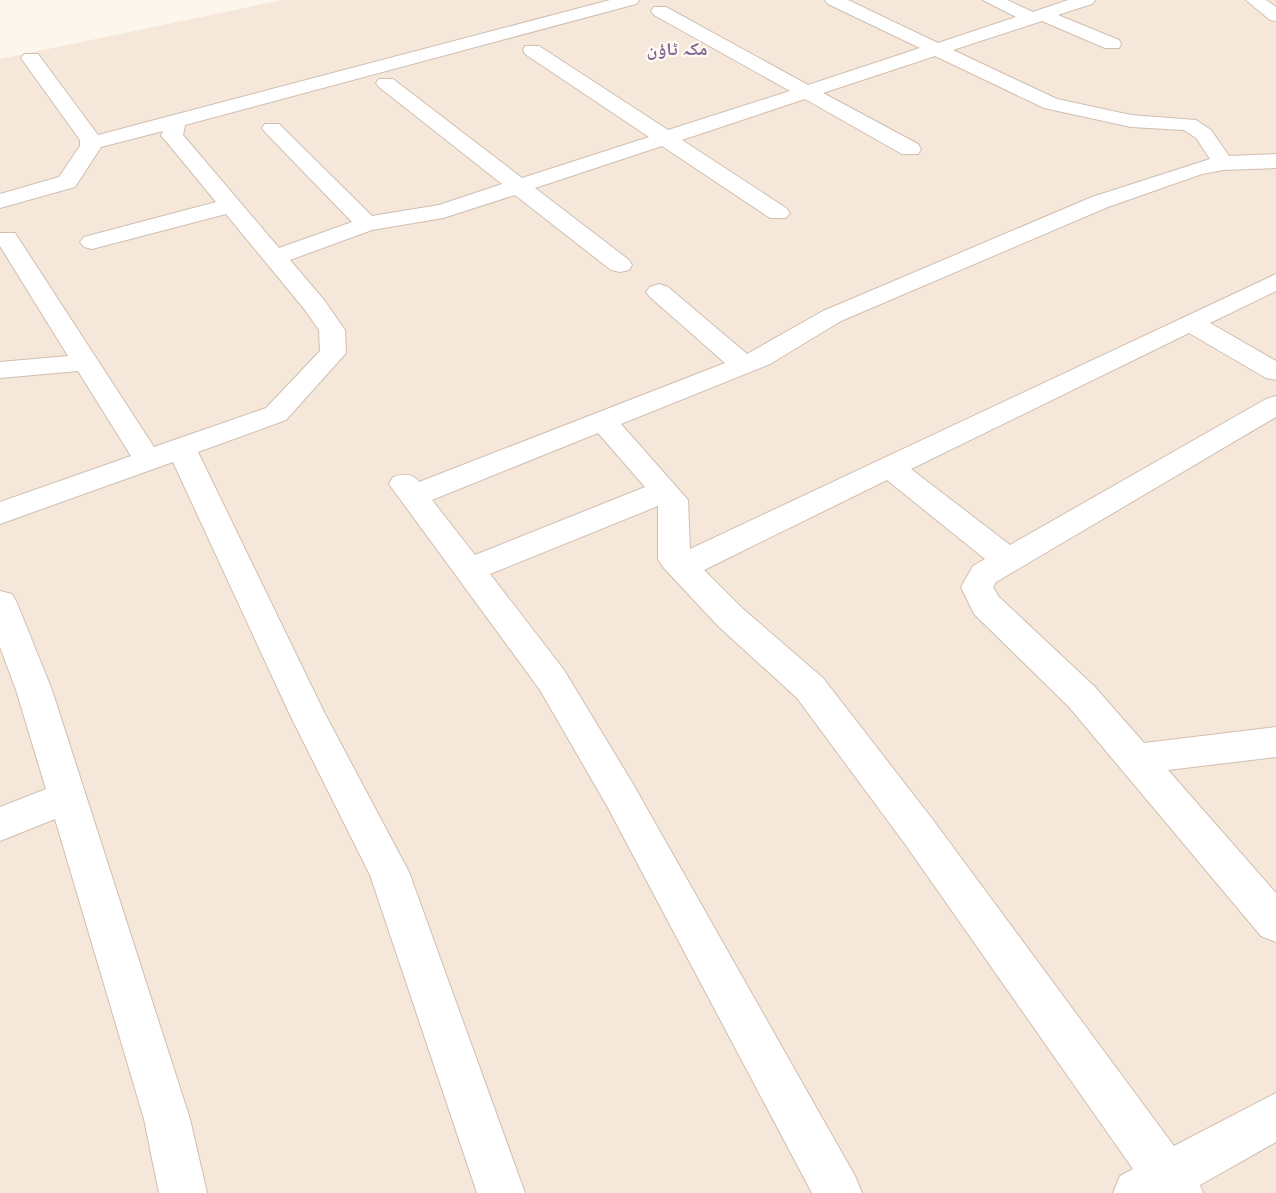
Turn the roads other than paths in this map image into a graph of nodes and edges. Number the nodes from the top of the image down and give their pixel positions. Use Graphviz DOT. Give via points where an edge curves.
graph roads {
  1 [pos="630,0"];
  2 [pos="834,0"];
  3 [pos="992,0"];
  4 [pos="1086,0"];
  5 [pos="1255,0"];
  6 [pos="660,11"];
  7 [pos="1276,16"];
  8 [pos="1039,17"];
  9 [pos="1112,44"];
  10 [pos="933,49"];
  11 [pos="532,50"];
  12 [pos="31,58"];
  13 [pos="386,83"];
  14 [pos="806,92"];
  15 [pos="175,121"];
  16 [pos="272,128"];
  17 [pos="665,138"];
  18 [pos="91,143"];
  19 [pos="910,149"];
  20 [pos="1276,161"];
  21 [pos="1223,163"];
  22 [pos="516,185"];
  23 [pos="0,201"];
  24 [pos="229,206"];
  25 [pos="778,213"];
  26 [pos="367,224"];
  27 [pos="7,238"];
  28 [pos="92,242"];
  29 [pos="273,258"];
  30 [pos="620,265"];
  31 [pos="25,266"];
  32 [pos="0,274"];
  33 [pos="1276,281"];
  34 [pos="659,292"];
  35 [pos="1189,322"];
  36 [pos="86,362"];
  37 [pos="744,365"];
  38 [pos="0,370"];
  39 [pos="1276,372"];
  40 [pos="1276,405"];
  41 [pos="603,421"];
  42 [pos="164,454"];
  43 [pos="889,467"];
  44 [pos="665,491"];
  45 [pos="0,513"];
  46 [pos="1008,560"];
  47 [pos="681,567"];
  48 [pos="470,570"];
  49 [pos="0,603"];
  50 [pos="1276,742"];
  51 [pos="1135,759"];
  52 [pos="67,797"];
  53 [pos="0,824"];
  54 [pos="1276,923"];
  55 [pos="1276,1116"];
  56 [pos="1161,1188"];
  57 [pos="183,1193"];
  58 [pos="501,1193"];
  59 [pos="838,1193"];
  1 -- 15 [label="street"];
  2 -- 10 [label="street"];
  3 -- 8 [label="street"];
  4 -- 8 [label="street"];
  5 -- 7 [label="street"];
  6 -- 14 [label="street"];
  8 -- 9 [label="street"];
  8 -- 10 [label="street"];
  10 -- 14 [label="street"];
  10 -- 21 [label="street" via="1051,104 1131,121 1189,124 1204,134"];
  11 -- 17 [label="street"];
  12 -- 18 [label="street"];
  13 -- 22 [label="street"];
  14 -- 17 [label="street"];
  14 -- 19 [label="street"];
  15 -- 18 [label="street"];
  15 -- 24 [label="street" via="171,136"];
  16 -- 26 [label="street"];
  17 -- 22 [label="street"];
  17 -- 25 [label="street"];
  18 -- 23 [label="street" via="67,182"];
  20 -- 21 [label="street"];
  21 -- 37 [label="street" via="1196,169 1068,216 832,316"];
  22 -- 26 [label="street" via="443,212"];
  22 -- 30 [label="street"];
  24 -- 28 [label="street"];
  24 -- 29 [label="street"];
  26 -- 29 [label="street"];
  27 -- 31 [label="street"];
  29 -- 42 [label="street" via="332,330 333,353 276,414"];
  31 -- 32 [label="street"];
  31 -- 36 [label="street"];
  33 -- 35 [label="street"];
  34 -- 37 [label="street"];
  35 -- 39 [label="street"];
  35 -- 43 [label="street"];
  36 -- 38 [label="street"];
  36 -- 42 [label="street"];
  37 -- 41 [label="street"];
  40 -- 46 [label="street"];
  41 -- 44 [label="street"];
  41 -- 48 [label="street" via="408,490"];
  42 -- 45 [label="street"];
  42 -- 58 [label="street" via="308,715 389,872"];
  43 -- 46 [label="street"];
  43 -- 47 [label="street"];
  44 -- 47 [label="street" via="673,500 674,559"];
  44 -- 48 [label="street"];
  46 -- 51 [label="street" via="984,574 977,587 986,605 1082,697"];
  47 -- 56 [label="street" via="810,688 919,832"];
  48 -- 59 [label="street" via="552,680 575,718"];
  49 -- 52 [label="street" via="34,690"];
  50 -- 51 [label="street"];
  51 -- 54 [label="street"];
  52 -- 53 [label="street"];
  52 -- 57 [label="street" via="167,1119"];
  55 -- 56 [label="street"];
}
